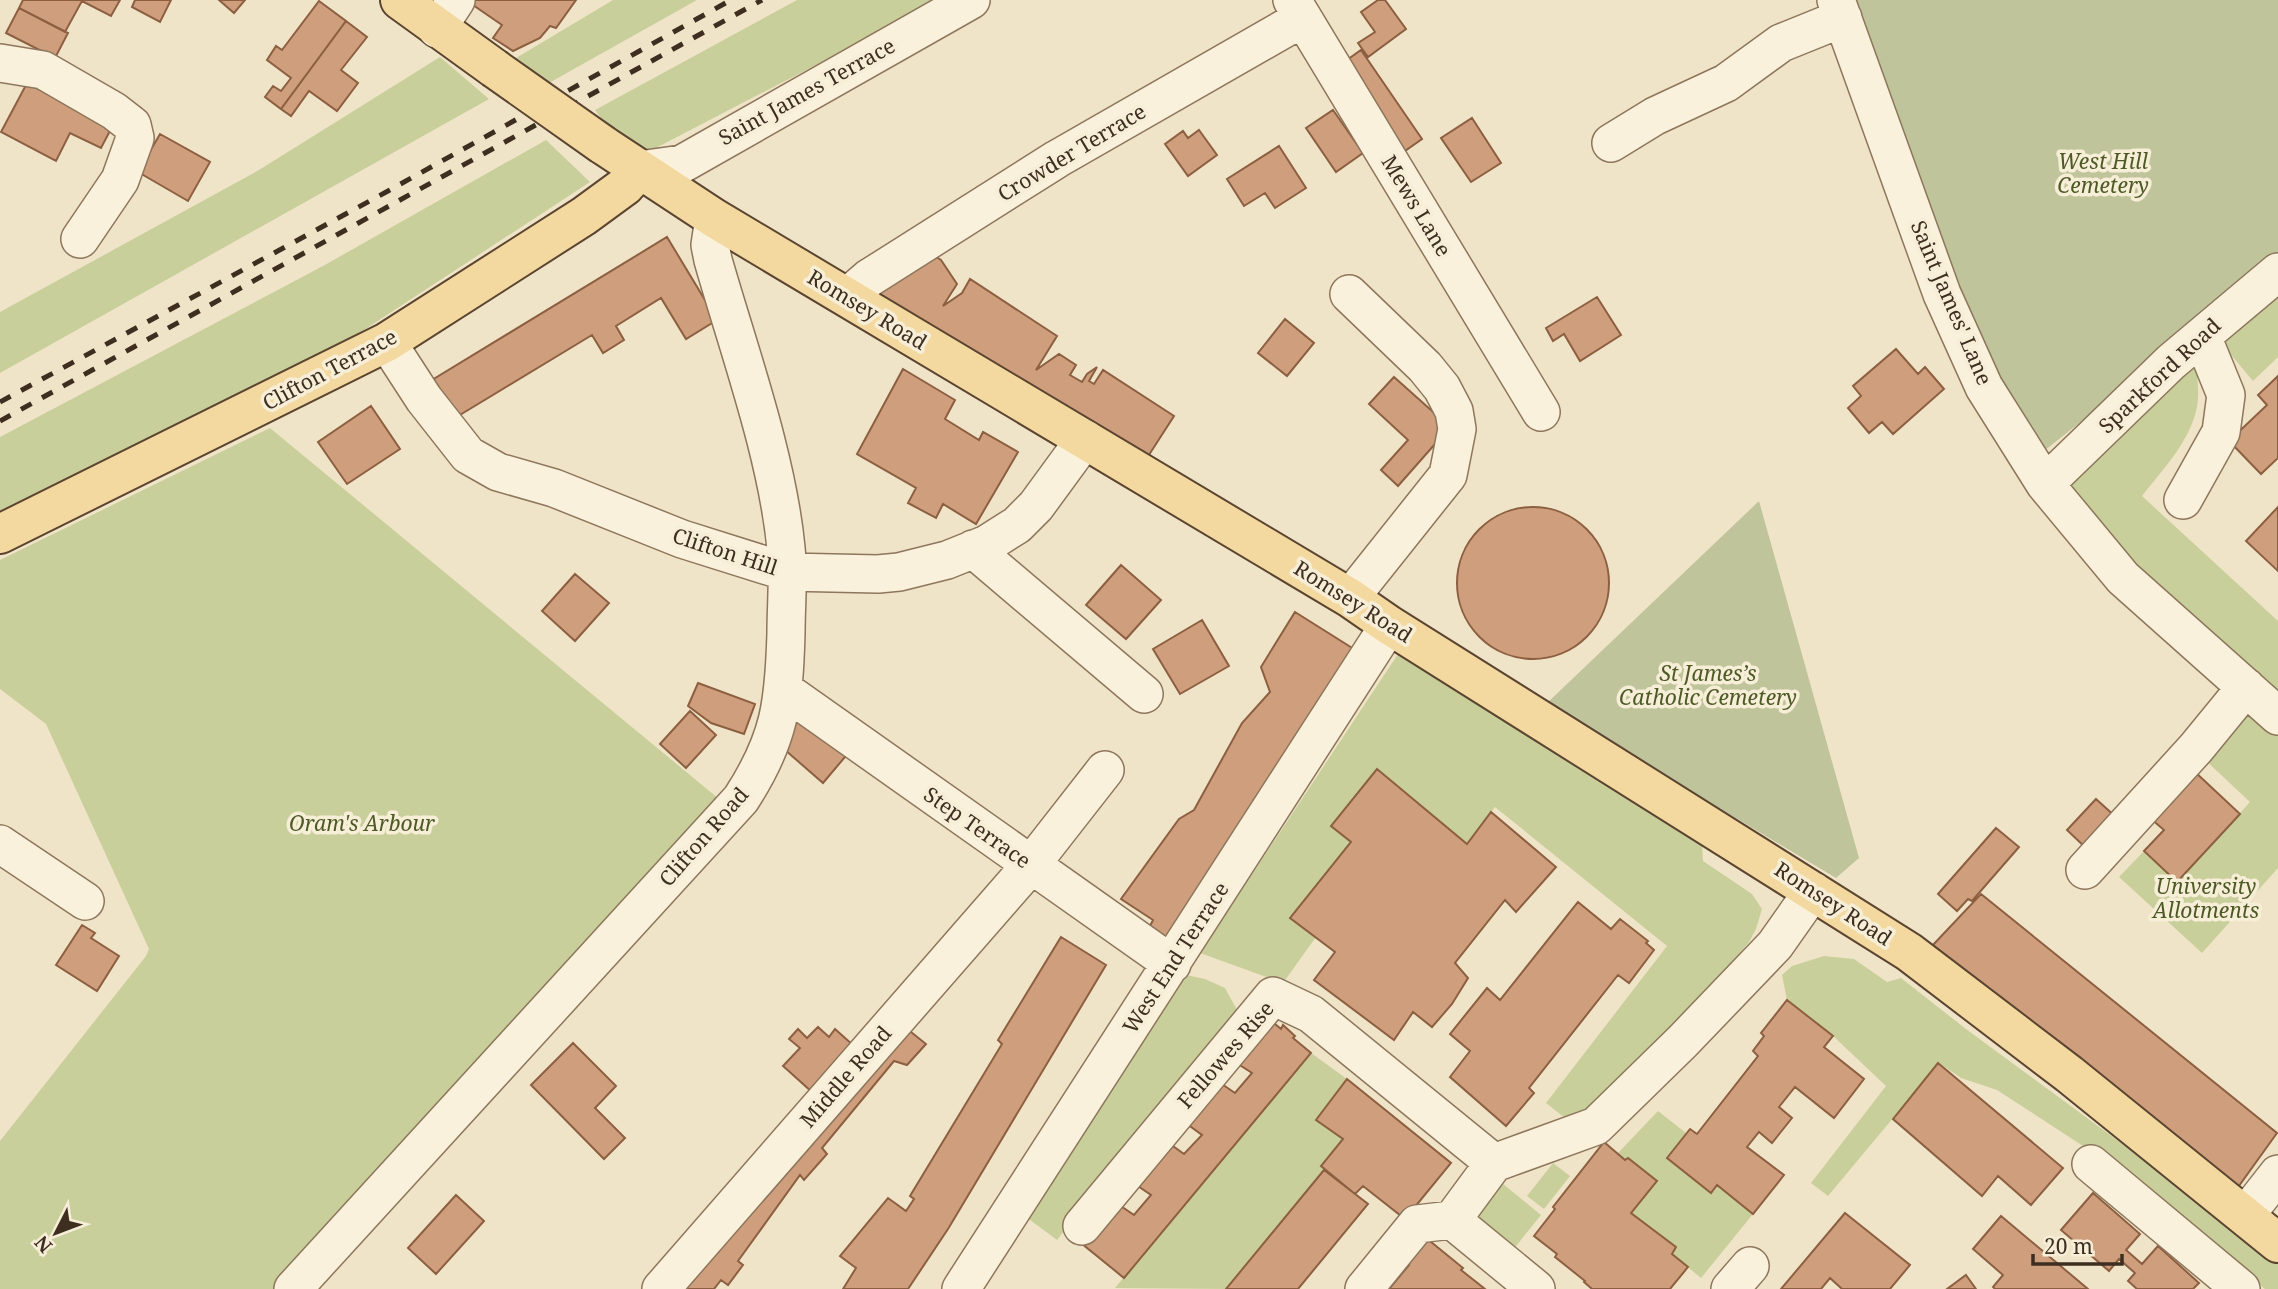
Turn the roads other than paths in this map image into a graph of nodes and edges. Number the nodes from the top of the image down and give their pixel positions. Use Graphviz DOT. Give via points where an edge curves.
graph roads {
  1 [pos="400,0"];
  2 [pos="971,0"];
  3 [pos="1297,9"];
  4 [pos="1839,9"];
  5 [pos="447,14"];
  6 [pos="0,63"];
  7 [pos="1611,143"];
  8 [pos="639,170"];
  9 [pos="714,218"];
  10 [pos="80,239"];
  11 [pos="2278,272"];
  12 [pos="1349,294"];
  13 [pos="847,298"];
  14 [pos="2202,336"];
  15 [pos="387,342"];
  16 [pos="1541,412"];
  17 [pos="1085,439"];
  18 [pos="2045,484"];
  19 [pos="2183,500"];
  20 [pos="0,534"];
  21 [pos="973,549"];
  22 [pos="787,572"];
  23 [pos="1350,598"];
  24 [pos="1389,625"];
  25 [pos="2246,687"];
  26 [pos="784,690"];
  27 [pos="1144,694"];
  28 [pos="2278,716"];
  29 [pos="1105,770"];
  30 [pos="0,844"];
  31 [pos="1030,866"];
  32 [pos="2085,870"];
  33 [pos="1813,891"];
  34 [pos="85,901"];
  35 [pos="1172,964"];
  36 [pos="1494,1163"];
  37 [pos="2091,1164"];
  38 [pos="2278,1174"];
  39 [pos="2245,1216"];
  40 [pos="1452,1220"];
  41 [pos="1082,1226"];
  42 [pos="2278,1243"];
  43 [pos="293,1289"];
  44 [pos="661,1289"];
  45 [pos="961,1289"];
  46 [pos="1364,1289"];
  47 [pos="1536,1289"];
  48 [pos="2241,1289"];
  1 -- 5 [label="main road, Romsey Road"];
  2 -- 8 [label="street, Saint James Terrace" via="682,164"];
  3 -- 13 [label="street, Crowder Terrace" via="869,278"];
  3 -- 16 [label="street, Mews Lane"];
  4 -- 7 [label="street" via="1726,83 1655,116"];
  4 -- 18 [label="street, Saint James' Lane" via="1942,294 1984,387"];
  5 -- 8 [label="main road, Romsey Road, bridge" via="494,68"];
  6 -- 10 [label="street" via="43,70 132,125 135,138 120,180"];
  8 -- 9 [label="main road, Romsey Road"];
  8 -- 15 [label="main road, Clifton Terrace" via="594,209"];
  9 -- 13 [label="main road, Romsey Road"];
  9 -- 22 [label="street, Clifton Road" via="710,238 713,260 765,440 780,508"];
  11 -- 14 [label="street, Sparkford Road"];
  12 -- 23 [label="street" via="1442,388 1457,429 1448,475"];
  13 -- 17 [label="main road, Romsey Road"];
  14 -- 18 [label="street, Sparkford Road"];
  14 -- 19 [label="street" via="2226,395 2221,432"];
  15 -- 20 [label="main road, Clifton Terrace"];
  15 -- 22 [label="street, Clifton Hill" via="468,455 498,472"];
  17 -- 21 [label="street, Clifton Hill" via="1017,525"];
  17 -- 23 [label="main road, Romsey Road"];
  18 -- 25 [label="street, Saint James' Lane" via="2123,578"];
  21 -- 22 [label="street, Clifton Hill" via="919,568 878,575"];
  21 -- 27 [label="street"];
  22 -- 26 [label="street, Clifton Road"];
  23 -- 24 [label="main road, Romsey Road"];
  24 -- 33 [label="main road, Romsey Road"];
  24 -- 35 [label="street, West End Terrace"];
  25 -- 28 [label="street, Saint James' Lane"];
  25 -- 32 [label="street"];
  26 -- 31 [label="street, Step Terrace"];
  26 -- 43 [label="street, Clifton Road" via="761,768 741,799"];
  29 -- 31 [label="street, Middle Road"];
  30 -- 34 [label="street"];
  31 -- 35 [label="street, Step Terrace"];
  31 -- 44 [label="street, Middle Road"];
  33 -- 36 [label="street" via="1775,945 1596,1126"];
  33 -- 39 [label="main road, Romsey Road" via="1909,952"];
  35 -- 45 [label="street, West End Terrace"];
  36 -- 40 [label="street"];
  36 -- 41 [label="street, Fellowes Rise" via="1311,1014 1273,996"];
  37 -- 48 [label="street"];
  38 -- 39 [label="street"];
  39 -- 42 [label="main road, Romsey Road"];
  40 -- 46 [label="street" via="1417,1224"];
  40 -- 47 [label="street"];
}
